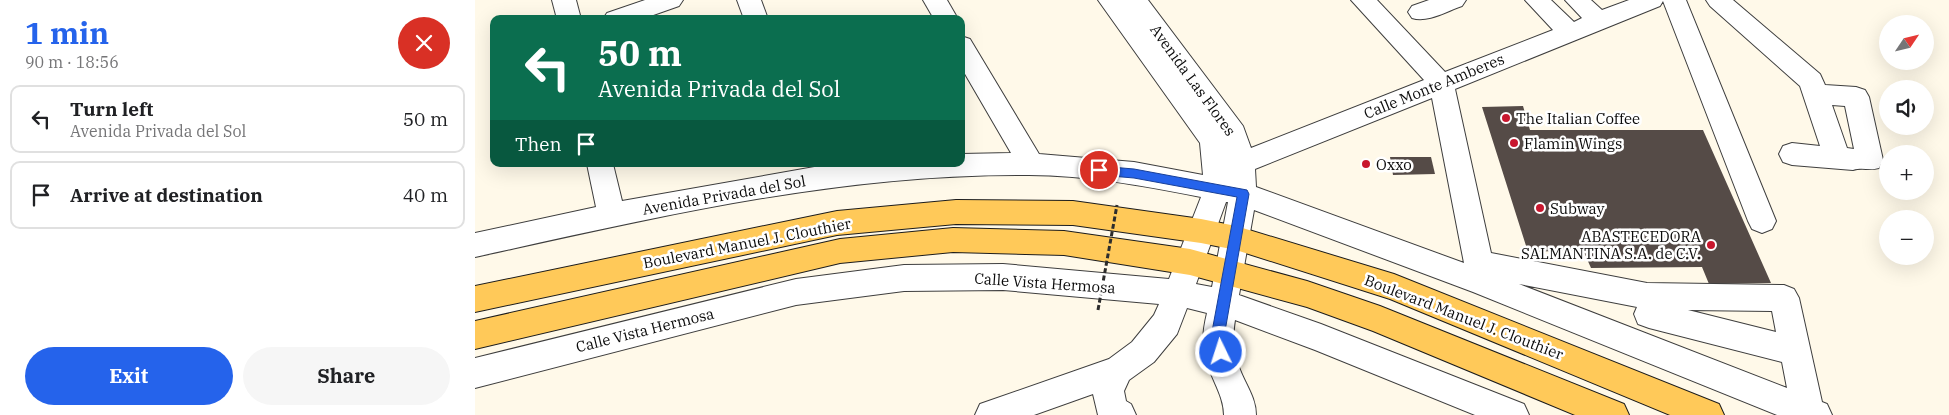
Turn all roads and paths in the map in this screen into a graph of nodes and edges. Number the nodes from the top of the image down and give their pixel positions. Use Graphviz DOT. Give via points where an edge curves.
graph roads {
  1 [pos="565,0"];
  2 [pos="671,0"];
  3 [pos="749,0"];
  4 [pos="935,0"];
  5 [pos="1111,0"];
  6 [pos="1135,0"];
  7 [pos="1363,0"];
  8 [pos="1454,0"];
  9 [pos="1537,0"];
  10 [pos="1577,0"];
  11 [pos="1651,0"];
  12 [pos="1674,0"];
  13 [pos="1718,0"];
  14 [pos="1420,12"];
  15 [pos="568,15"];
  16 [pos="627,15"];
  17 [pos="755,15"];
  18 [pos="944,15"];
  19 [pos="1599,21"];
  20 [pos="1570,32"];
  21 [pos="965,52"];
  22 [pos="1441,83"];
  23 [pos="1816,94"];
  24 [pos="1792,154"];
  25 [pos="1837,158"];
  26 [pos="1879,160"];
  27 [pos="1031,164"];
  28 [pos="965,165"];
  29 [pos="601,167"];
  30 [pos="900,167"];
  31 [pos="817,170"];
  32 [pos="1229,178"];
  33 [pos="1117,205"];
  34 [pos="612,215"];
  35 [pos="1763,221"];
  36 [pos="1201,231"];
  37 [pos="1236,238"];
  38 [pos="475,245"];
  39 [pos="1190,262"];
  40 [pos="1230,272"];
  41 [pos="1481,273"];
  42 [pos="1178,293"];
  43 [pos="475,299"];
  44 [pos="1224,303"];
  45 [pos="1648,305"];
  46 [pos="1098,310"];
  47 [pos="475,335"];
  48 [pos="1654,351"];
  49 [pos="1795,351"];
  50 [pos="1118,370"];
  51 [pos="475,373"];
  52 [pos="1243,412"];
  53 [pos="1812,413"];
  54 [pos="991,415"];
  55 [pos="1120,415"];
  56 [pos="1513,415"];
  57 [pos="1613,415"];
  58 [pos="1708,415"];
  1 -- 15 [label="street"];
  2 -- 16 [label="street"];
  3 -- 17 [label="street"];
  4 -- 18 [label="street"];
  5 -- 32 [label="street, Avenida Las Flores" via="1213,141"];
  6 -- 32 [label="street, Avenida Las Flores" via="1234,133"];
  7 -- 22 [label="street"];
  8 -- 14 [label="street"];
  9 -- 20 [label="street"];
  10 -- 19 [label="street"];
  11 -- 19 [label="street, Calle Monte Amberes"];
  12 -- 35 [label="street"];
  13 -- 23 [label="street" via="1811,81"];
  19 -- 20 [label="street, Calle Monte Amberes"];
  20 -- 22 [label="street, Calle Monte Amberes"];
  21 -- 27 [label="street"];
  22 -- 32 [label="street, Calle Monte Amberes"];
  22 -- 41 [label="street"];
  23 -- 25 [label="street"];
  23 -- 26 [label="street" via="1856,97"];
  24 -- 25 [label="street"];
  25 -- 26 [label="street"];
  27 -- 28 [label="street, Avenida Privada del Sol"];
  27 -- 32 [label="street, Avenida Privada del Sol"];
  29 -- 34 [label="street"];
  30 -- 31 [label="street, Avenida Privada del Sol"];
  31 -- 34 [label="street, Avenida Privada del Sol"];
  32 -- 36 [label="street"];
  32 -- 37 [label="street"];
  32 -- 41 [label="street, Avenida Privada del Sol"];
  33 -- 46 [label="path, bridge"];
  34 -- 38 [label="street, Avenida Privada del Sol"];
  36 -- 37 [label="main road, Boulevard Manuel J. Clouthier"];
  36 -- 39 [label="street"];
  36 -- 43 [label="main road, Boulevard Manuel J. Clouthier" via="1073,213 946,213 837,223"];
  37 -- 40 [label="street"];
  37 -- 58 [label="main road, Boulevard Manuel J. Clouthier" via="1394,287"];
  39 -- 40 [label="main road, Boulevard Manuel J. Clouthier"];
  39 -- 42 [label="street"];
  39 -- 47 [label="main road, Boulevard Manuel J. Clouthier" via="1064,243 953,240 840,251"];
  40 -- 44 [label="street"];
  40 -- 57 [label="main road, Boulevard Manuel J. Clouthier" via="1307,294 1380,320"];
  41 -- 45 [label="street"];
  41 -- 48 [label="street"];
  42 -- 44 [label="street, Calle Vista Hermosa"];
  42 -- 50 [label="street" via="1166,324 1143,352"];
  42 -- 51 [label="street, Calle Vista Hermosa" via="1003,277 903,278 796,292"];
  44 -- 52 [label="street" via="1217,337 1224,368"];
  44 -- 56 [label="street, Calle Vista Hermosa"];
  45 -- 48 [label="street"];
  45 -- 49 [label="street"];
  45 -- 49 [label="street" via="1784,298"];
  48 -- 53 [label="street"];
  49 -- 53 [label="street"];
  50 -- 54 [label="street"];
  50 -- 55 [label="street" via="1108,390 1113,411"];
}
